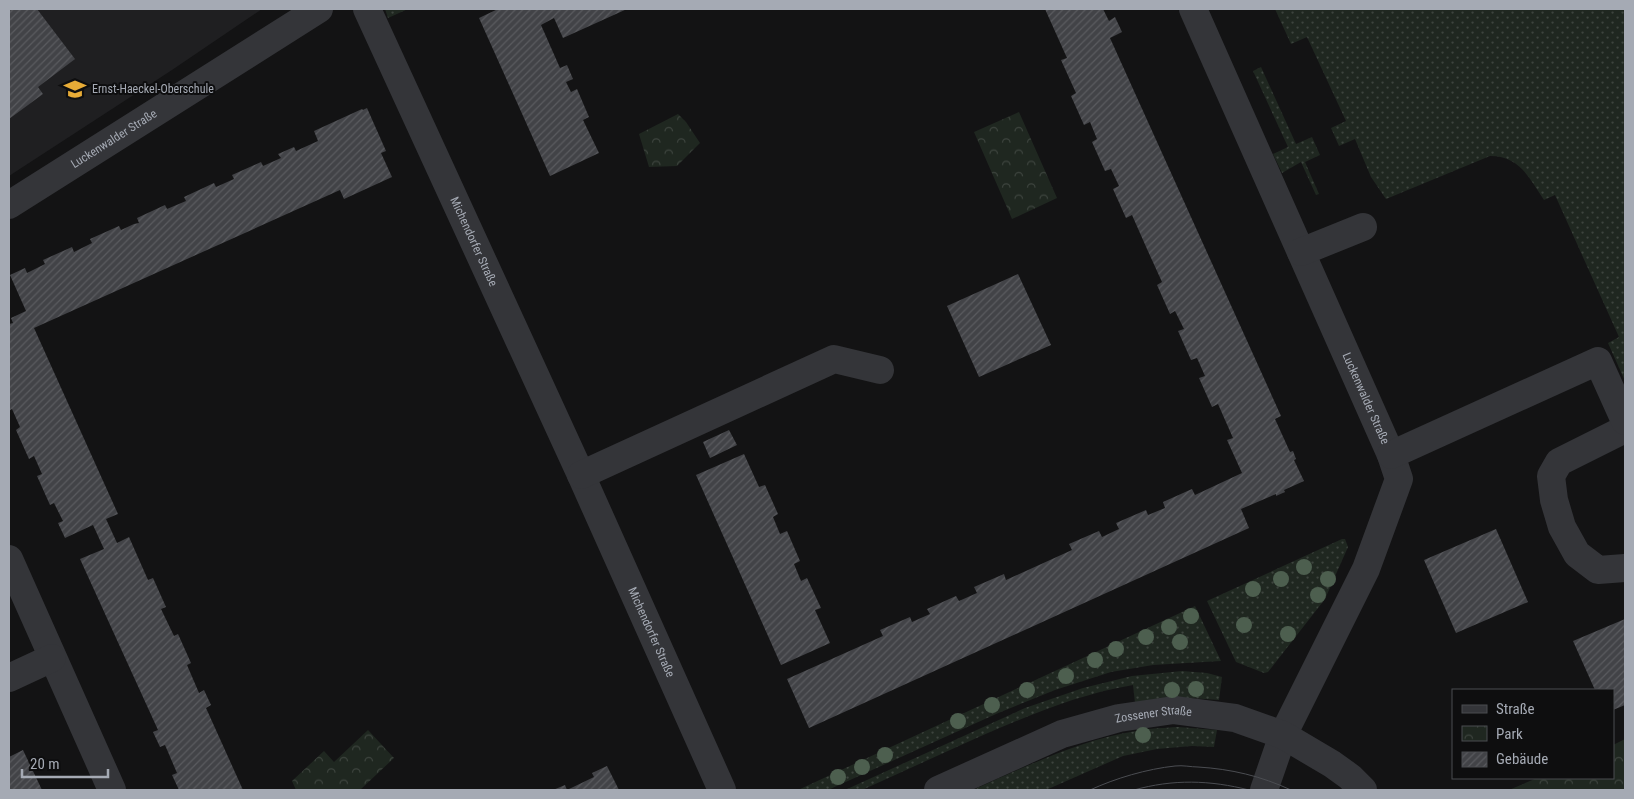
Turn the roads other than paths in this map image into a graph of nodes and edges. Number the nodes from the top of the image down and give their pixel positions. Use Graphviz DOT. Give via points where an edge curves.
graph roads {
  1 [pos="319,9"];
  2 [pos="367,9"];
  3 [pos="1193,9"];
  4 [pos="9,205"];
  5 [pos="1363,227"];
  6 [pos="1301,252"];
  7 [pos="880,370"];
  8 [pos="1625,421"];
  9 [pos="1625,429"];
  10 [pos="1392,455"];
  11 [pos="581,475"];
  12 [pos="9,559"];
  13 [pos="1625,568"];
  14 [pos="52,658"];
  15 [pos="9,678"];
  16 [pos="1283,735"];
  17 [pos="112,790"];
  18 [pos="722,790"];
  19 [pos="938,790"];
  20 [pos="1264,790"];
  21 [pos="1363,790"];
  1 -- 4 [label="street, Luckenwalder Straße"];
  2 -- 11 [label="street, Michendorfer Straße"];
  3 -- 6 [label="street, Luckenwalder Straße"];
  5 -- 6 [label="street"];
  6 -- 10 [label="street, Luckenwalder Straße"];
  7 -- 11 [label="street" via="834,359"];
  8 -- 10 [label="street" via="1598,361"];
  9 -- 13 [label="street" via="1559,462 1551,476 1562,527 1576,554 1598,570"];
  10 -- 16 [label="street, Luckenwalder Straße" via="1399,479 1366,569"];
  11 -- 18 [label="street, Michendorfer Straße"];
  12 -- 14 [label="street"];
  14 -- 15 [label="street"];
  14 -- 17 [label="street"];
  16 -- 19 [label="street, Zossener Straße" via="1235,718 1174,710 1119,718 1062,734"];
  16 -- 20 [label="street, Luckenwalder Straße"];
  16 -- 21 [label="street, Zossener Straße" via="1332,764"];
}
